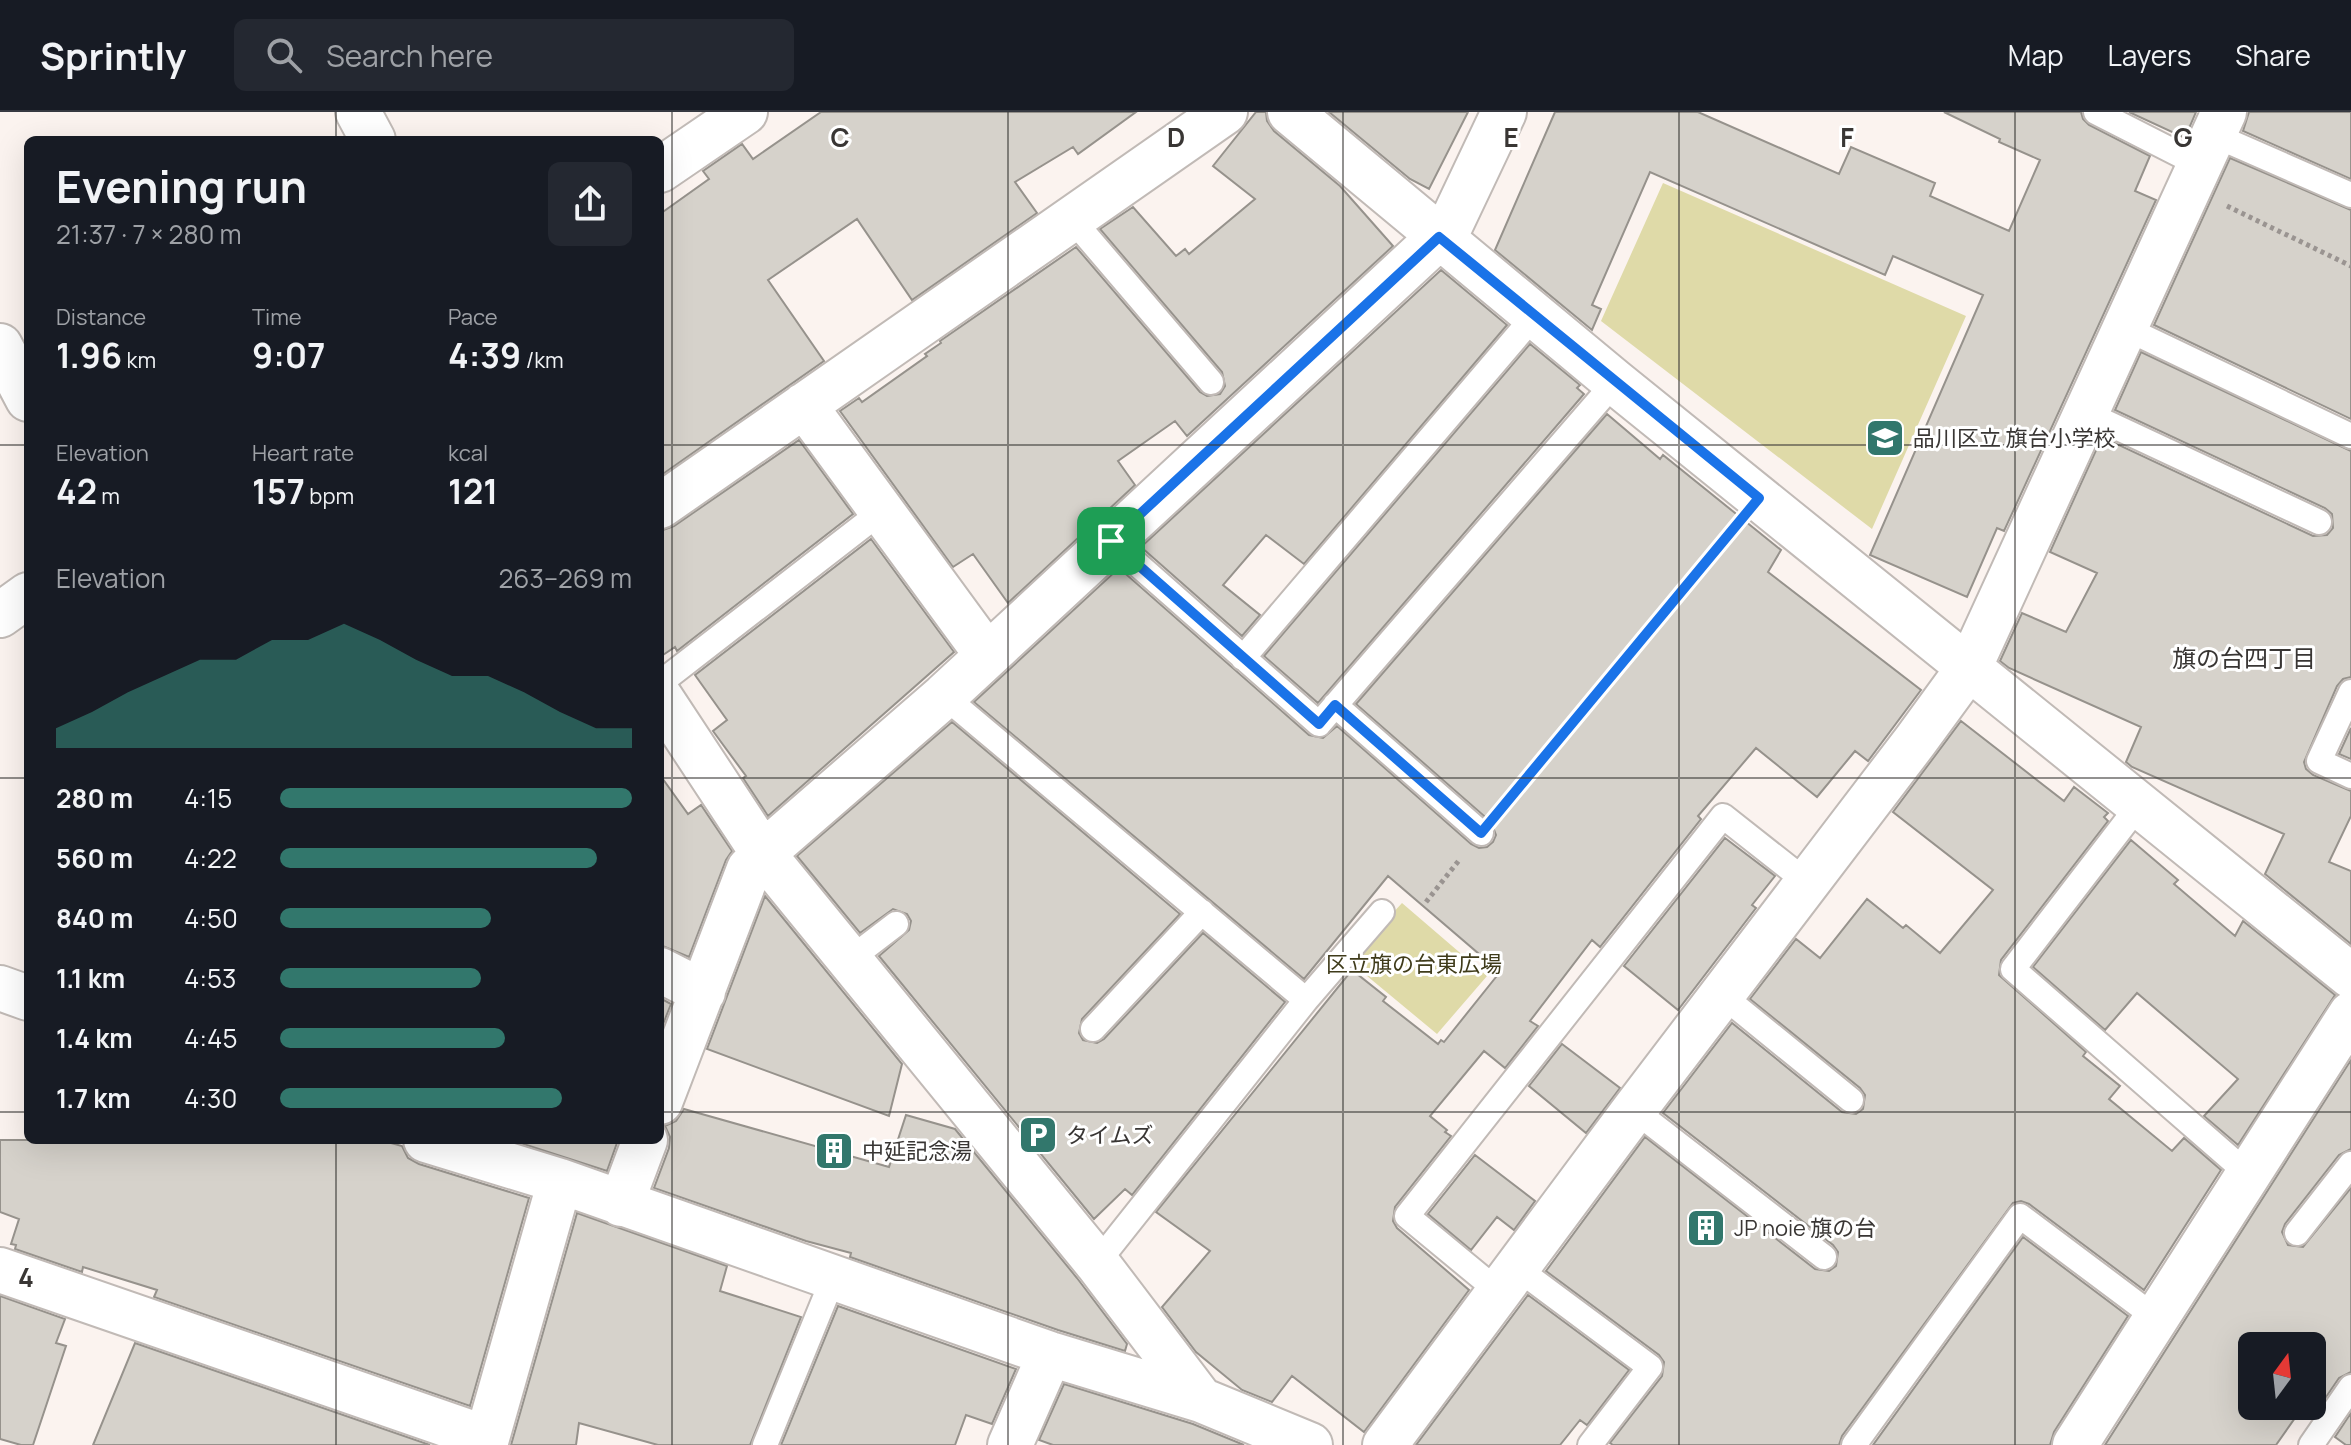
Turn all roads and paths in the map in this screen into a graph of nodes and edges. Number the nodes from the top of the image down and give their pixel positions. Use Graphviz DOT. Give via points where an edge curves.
graph roads {
  1 [pos="358,112"];
  2 [pos="745,112"];
  3 [pos="1225,112"];
  4 [pos="1290,112"];
  5 [pos="1504,112"];
  6 [pos="2096,112"];
  7 [pos="371,136"];
  8 [pos="2207,150"];
  9 [pos="664,167"];
  10 [pos="2351,195"];
  11 [pos="1072,219"];
  12 [pos="1439,237"];
  13 [pos="2351,266"];
  14 [pos="1536,314"];
  15 [pos="2125,328"];
  16 [pos="0,346"];
  17 [pos="1211,382"];
  18 [pos="1615,382"];
  19 [pos="24,391"];
  20 [pos="804,405"];
  21 [pos="2086,413"];
  22 [pos="2351,436"];
  23 [pos="1759,498"];
  24 [pos="664,503"];
  25 [pos="882,511"];
  26 [pos="2319,522"];
  27 [pos="1111,541"];
  28 [pos="24,598"];
  29 [pos="0,615"];
  30 [pos="987,655"];
  31 [pos="1243,658"];
  32 [pos="1970,666"];
  33 [pos="664,680"];
  34 [pos="2351,692"];
  35 [pos="944,696"];
  36 [pos="664,703"];
  37 [pos="1335,705"];
  38 [pos="2351,776"];
  39 [pos="2139,805"];
  40 [pos="1481,833"];
  41 [pos="764,855"];
  42 [pos="1808,883"];
  43 [pos="1426,902"];
  44 [pos="1202,912"];
  45 [pos="1382,912"];
  46 [pos="896,924"];
  47 [pos="849,960"];
  48 [pos="664,972"];
  49 [pos="2351,976"];
  50 [pos="0,988"];
  51 [pos="703,992"];
  52 [pos="1722,995"];
  53 [pos="24,997"];
  54 [pos="1306,1000"];
  55 [pos="2351,1014"];
  56 [pos="1093,1029"];
  57 [pos="664,1092"];
  58 [pos="1851,1100"];
  59 [pos="1634,1110"];
  60 [pos="439,1144"];
  61 [pos="644,1144"];
  62 [pos="2351,1164"];
  63 [pos="2247,1173"];
  64 [pos="560,1181"];
  65 [pos="621,1204"];
  66 [pos="2297,1233"];
  67 [pos="1824,1257"];
  68 [pos="1097,1263"];
  69 [pos="0,1270"];
  70 [pos="834,1276"];
  71 [pos="1508,1280"];
  72 [pos="2156,1318"];
  73 [pos="1050,1354"];
  74 [pos="2351,1387"];
  75 [pos="1201,1400"];
  76 [pos="486,1442"];
  77 [pos="765,1445"];
  78 [pos="1010,1445"];
  79 [pos="1310,1445"];
  80 [pos="1385,1445"];
  81 [pos="1590,1445"];
  82 [pos="1854,1445"];
  83 [pos="2075,1445"];
  84 [pos="2311,1445"];
  1 -- 7 [label="street"];
  2 -- 9 [label="street"];
  3 -- 11 [label="street"];
  4 -- 12 [label="street"];
  5 -- 12 [label="street" via="1449,228"];
  6 -- 8 [label="lane"];
  8 -- 10 [label="lane"];
  8 -- 13 [label="path"];
  8 -- 15 [label="street"];
  11 -- 17 [label="lane"];
  11 -- 20 [label="street"];
  12 -- 14 [label="street"];
  12 -- 27 [label="street"];
  14 -- 18 [label="street"];
  14 -- 31 [label="lane"];
  15 -- 21 [label="street"];
  15 -- 22 [label="lane"];
  16 -- 19 [label="street"];
  18 -- 23 [label="street"];
  18 -- 37 [label="lane"];
  20 -- 24 [label="street"];
  20 -- 25 [label="street"];
  21 -- 26 [label="lane"];
  21 -- 32 [label="street"];
  23 -- 32 [label="street"];
  23 -- 40 [label="path"];
  25 -- 30 [label="street"];
  25 -- 33 [label="lane"];
  27 -- 30 [label="street"];
  27 -- 31 [label="lane"];
  28 -- 29 [label="street"];
  30 -- 35 [label="street"];
  31 -- 37 [label="lane" via="1319,724"];
  32 -- 39 [label="street"];
  32 -- 42 [label="street"];
  34 -- 38 [label="lane" via="2319,761"];
  35 -- 41 [label="street"];
  35 -- 44 [label="lane"];
  36 -- 41 [label="street"];
  37 -- 40 [label="lane"];
  39 -- 49 [label="street"];
  39 -- 63 [label="lane" via="2013,969"];
  40 -- 43 [label="path"];
  41 -- 47 [label="street"];
  41 -- 51 [label="street" via="749,869"];
  42 -- 52 [label="street"];
  42 -- 71 [label="lane" via="1723,816 1407,1216"];
  44 -- 54 [label="lane"];
  44 -- 56 [label="lane"];
  45 -- 54 [label="lane"];
  46 -- 47 [label="lane"];
  47 -- 68 [label="street"];
  48 -- 51 [label="street"];
  50 -- 53 [label="street"];
  51 -- 57 [label="street"];
  52 -- 58 [label="lane"];
  52 -- 59 [label="street"];
  54 -- 68 [label="lane"];
  55 -- 63 [label="street"];
  59 -- 67 [label="lane"];
  59 -- 71 [label="street"];
  60 -- 64 [label="street"];
  61 -- 65 [label="street"];
  62 -- 66 [label="lane"];
  63 -- 72 [label="street"];
  64 -- 65 [label="street"];
  64 -- 76 [label="street"];
  65 -- 70 [label="street"];
  68 -- 75 [label="street"];
  69 -- 76 [label="street"];
  70 -- 73 [label="street"];
  70 -- 77 [label="lane"];
  71 -- 80 [label="street"];
  71 -- 81 [label="lane" via="1650,1367"];
  72 -- 82 [label="lane" via="2020,1216"];
  72 -- 83 [label="street"];
  73 -- 75 [label="street"];
  73 -- 78 [label="street"];
  74 -- 84 [label="lane"];
  75 -- 79 [label="street"];
}
